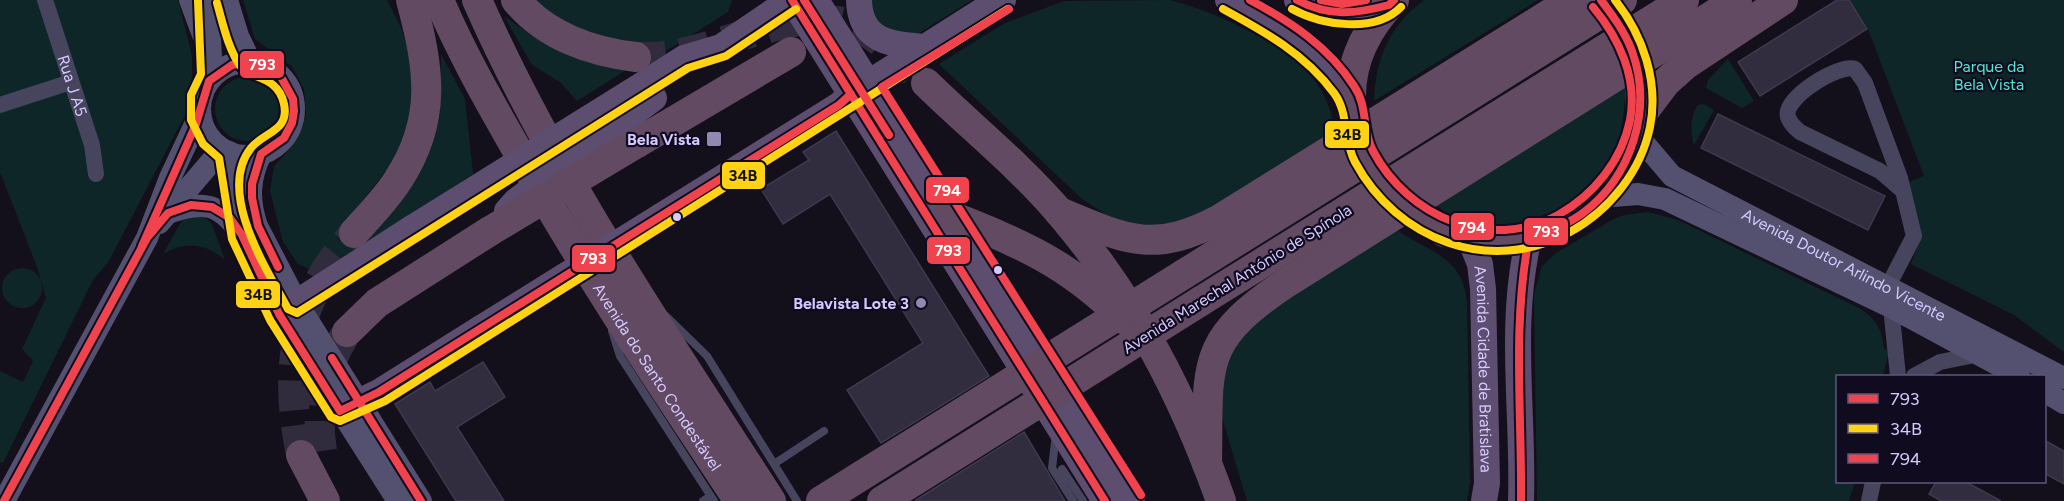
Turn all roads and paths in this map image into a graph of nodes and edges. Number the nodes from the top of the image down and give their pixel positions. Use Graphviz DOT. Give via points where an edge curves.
graph roads {
  1 [pos="45,0"];
  2 [pos="190,0"];
  3 [pos="208,0"];
  4 [pos="228,0"];
  5 [pos="411,0"];
  6 [pos="439,0"];
  7 [pos="477,0"];
  8 [pos="516,0"];
  9 [pos="791,0"];
  10 [pos="816,0"];
  11 [pos="859,0"];
  12 [pos="1228,0"];
  13 [pos="1297,0"];
  14 [pos="1572,0"];
  15 [pos="1601,0"];
  16 [pos="1622,0"];
  17 [pos="1684,0"];
  18 [pos="1737,0"];
  19 [pos="1784,0"];
  20 [pos="993,3"];
  21 [pos="1392,3"];
  22 [pos="925,47"];
  23 [pos="791,52"];
  24 [pos="250,62"];
  25 [pos="212,66"];
  26 [pos="645,79"];
  27 [pos="71,82"];
  28 [pos="926,83"];
  29 [pos="859,89"];
  30 [pos="0,105"];
  31 [pos="1351,109"];
  32 [pos="200,114"];
  33 [pos="1880,124"];
  34 [pos="1639,125"];
  35 [pos="226,150"];
  36 [pos="261,154"];
  37 [pos="1853,157"];
  38 [pos="96,174"];
  39 [pos="1903,191"];
  40 [pos="1600,197"];
  41 [pos="1059,212"];
  42 [pos="168,213"];
  43 [pos="949,215"];
  44 [pos="490,231"];
  45 [pos="354,233"];
  46 [pos="242,235"];
  47 [pos="1457,235"];
  48 [pos="147,238"];
  49 [pos="1529,238"];
  50 [pos="631,281"];
  51 [pos="1889,297"];
  52 [pos="288,308"];
  53 [pos="347,332"];
  54 [pos="1980,354"];
  55 [pos="1166,368"];
  56 [pos="1898,375"];
  57 [pos="1916,375"];
  58 [pos="2017,375"];
  59 [pos="2064,378"];
  60 [pos="2046,392"];
  61 [pos="2064,402"];
  62 [pos="349,405"];
  63 [pos="1057,425"];
  64 [pos="824,431"];
  65 [pos="311,453"];
  66 [pos="774,464"];
  67 [pos="1208,464"];
  68 [pos="1062,469"];
  69 [pos="1873,483"];
  70 [pos="325,500"];
  71 [pos="717,500"];
  72 [pos="4,501"];
  73 [pos="398,501"];
  74 [pos="421,501"];
  75 [pos="771,501"];
  76 [pos="797,501"];
  77 [pos="821,501"];
  78 [pos="882,501"];
  79 [pos="1073,501"];
  80 [pos="1083,501"];
  81 [pos="1105,501"];
  82 [pos="1132,501"];
  83 [pos="1221,501"];
  84 [pos="1484,501"];
  85 [pos="1521,501"];
  86 [pos="1869,501"];
  1 -- 27 [label="street, Rua J A5"];
  2 -- 25 [label="street"];
  3 -- 25 [label="street"];
  4 -- 24 [label="street"];
  5 -- 45 [label="highway" via="426,69 427,93 420,136 396,182"];
  6 -- 71 [label="highway, Avenida do Santo Condestável" via="472,71"];
  7 -- 50 [label="highway, Avenida do Santo Condestável" via="538,124"];
  8 -- 26 [label="highway" via="537,20 570,40 605,53"];
  9 -- 26 [label="main road" via="721,47 684,58"];
  9 -- 29 [label="main road"];
  10 -- 29 [label="main road"];
  11 -- 22 [label="main road" via="864,24 873,34 892,43"];
  12 -- 31 [label="main road" via="1295,39 1325,66"];
  13 -- 21 [label="main road" via="1320,12 1340,16"];
  14 -- 41 [label="highway" via="1220,219 1186,235 1168,240 1117,236"];
  15 -- 34 [label="highway, bridge" via="1628,36 1639,74"];
  16 -- 77 [label="highway, Avenida Marechal António de Spínola, bridge"];
  17 -- 78 [label="highway, Avenida Marechal António de Spínola, bridge"];
  18 -- 67 [label="highway" via="1286,283 1243,314 1216,350 1209,371"];
  19 -- 34 [label="highway" via="1685,65 1666,82"];
  20 -- 22 [label="main road"];
  21 -- 31 [label="highway" via="1360,48 1352,71"];
  22 -- 29 [label="main road"];
  23 -- 44 [label="highway, bridge"];
  24 -- 25 [label="street"];
  24 -- 36 [label="street" via="266,65 280,74 290,87 294,103 294,119 287,134 276,147"];
  25 -- 32 [label="street" via="202,93"];
  26 -- 44 [label="main road, bridge" via="516,201"];
  26 -- 52 [label="main road, bridge"];
  27 -- 30 [label="street"];
  27 -- 38 [label="street, Rua J A5" via="92,145"];
  28 -- 41 [label="highway"];
  29 -- 43 [label="main road"];
  29 -- 62 [label="main road, bridge" via="379,392"];
  29 -- 63 [label="main road"];
  31 -- 47 [label="highway, bridge" via="1363,154 1396,201"];
  32 -- 35 [label="street" via="212,140"];
  32 -- 48 [label="street"];
  33 -- 37 [label="street" via="1878,149 1867,158"];
  33 -- 37 [label="street" via="1861,75 1850,67 1795,96 1787,117 1793,125"];
  33 -- 39 [label="street"];
  34 -- 40 [label="highway" via="1624,166"];
  34 -- 51 [label="street, Avenida Doutor Arlindo Vicente" via="1672,176"];
  35 -- 36 [label="street" via="245,156"];
  35 -- 42 [label="street"];
  35 -- 46 [label="street"];
  36 -- 52 [label="street" via="251,186 253,213"];
  37 -- 39 [label="street" via="1880,171"];
  39 -- 51 [label="street" via="1914,236"];
  40 -- 49 [label="highway" via="1561,226"];
  40 -- 51 [label="street, Avenida Doutor Arlindo Vicente" via="1638,194 1665,199"];
  41 -- 55 [label="highway" via="1122,293"];
  42 -- 46 [label="street" via="191,205 212,207 230,218"];
  42 -- 48 [label="street"];
  43 -- 55 [label="highway" via="1032,249 1071,273 1124,318"];
  43 -- 82 [label="main road"];
  44 -- 53 [label="highway" via="377,303"];
  46 -- 52 [label="street"];
  47 -- 49 [label="highway" via="1500,242"];
  47 -- 84 [label="main road, Avenida Cidade de Bratislava" via="1480,264 1483,290"];
  48 -- 72 [label="street"];
  49 -- 85 [label="main road" via="1522,265 1519,317"];
  50 -- 66 [label="lane" via="707,356"];
  50 -- 75 [label="highway, Avenida do Santo Condestável"];
  51 -- 54 [label="street, Avenida Doutor Arlindo Vicente"];
  51 -- 56 [label="street"];
  51 -- 59 [label="street, Avenida Doutor Arlindo Vicente"];
  52 -- 62 [label="street"];
  54 -- 57 [label="street" via="1940,362"];
  54 -- 58 [label="street, Avenida Doutor Arlindo Vicente"];
  55 -- 67 [label="highway"];
  60 -- 61 [label="street"];
  62 -- 73 [label="street"];
  62 -- 74 [label="street"];
  63 -- 79 [label="lane" via="1052,468"];
  63 -- 81 [label="main road"];
  64 -- 66 [label="lane"];
  65 -- 70 [label="highway"];
  66 -- 76 [label="lane"];
  67 -- 83 [label="highway"];
  68 -- 80 [label="lane"];
  69 -- 86 [label="street"];
}
